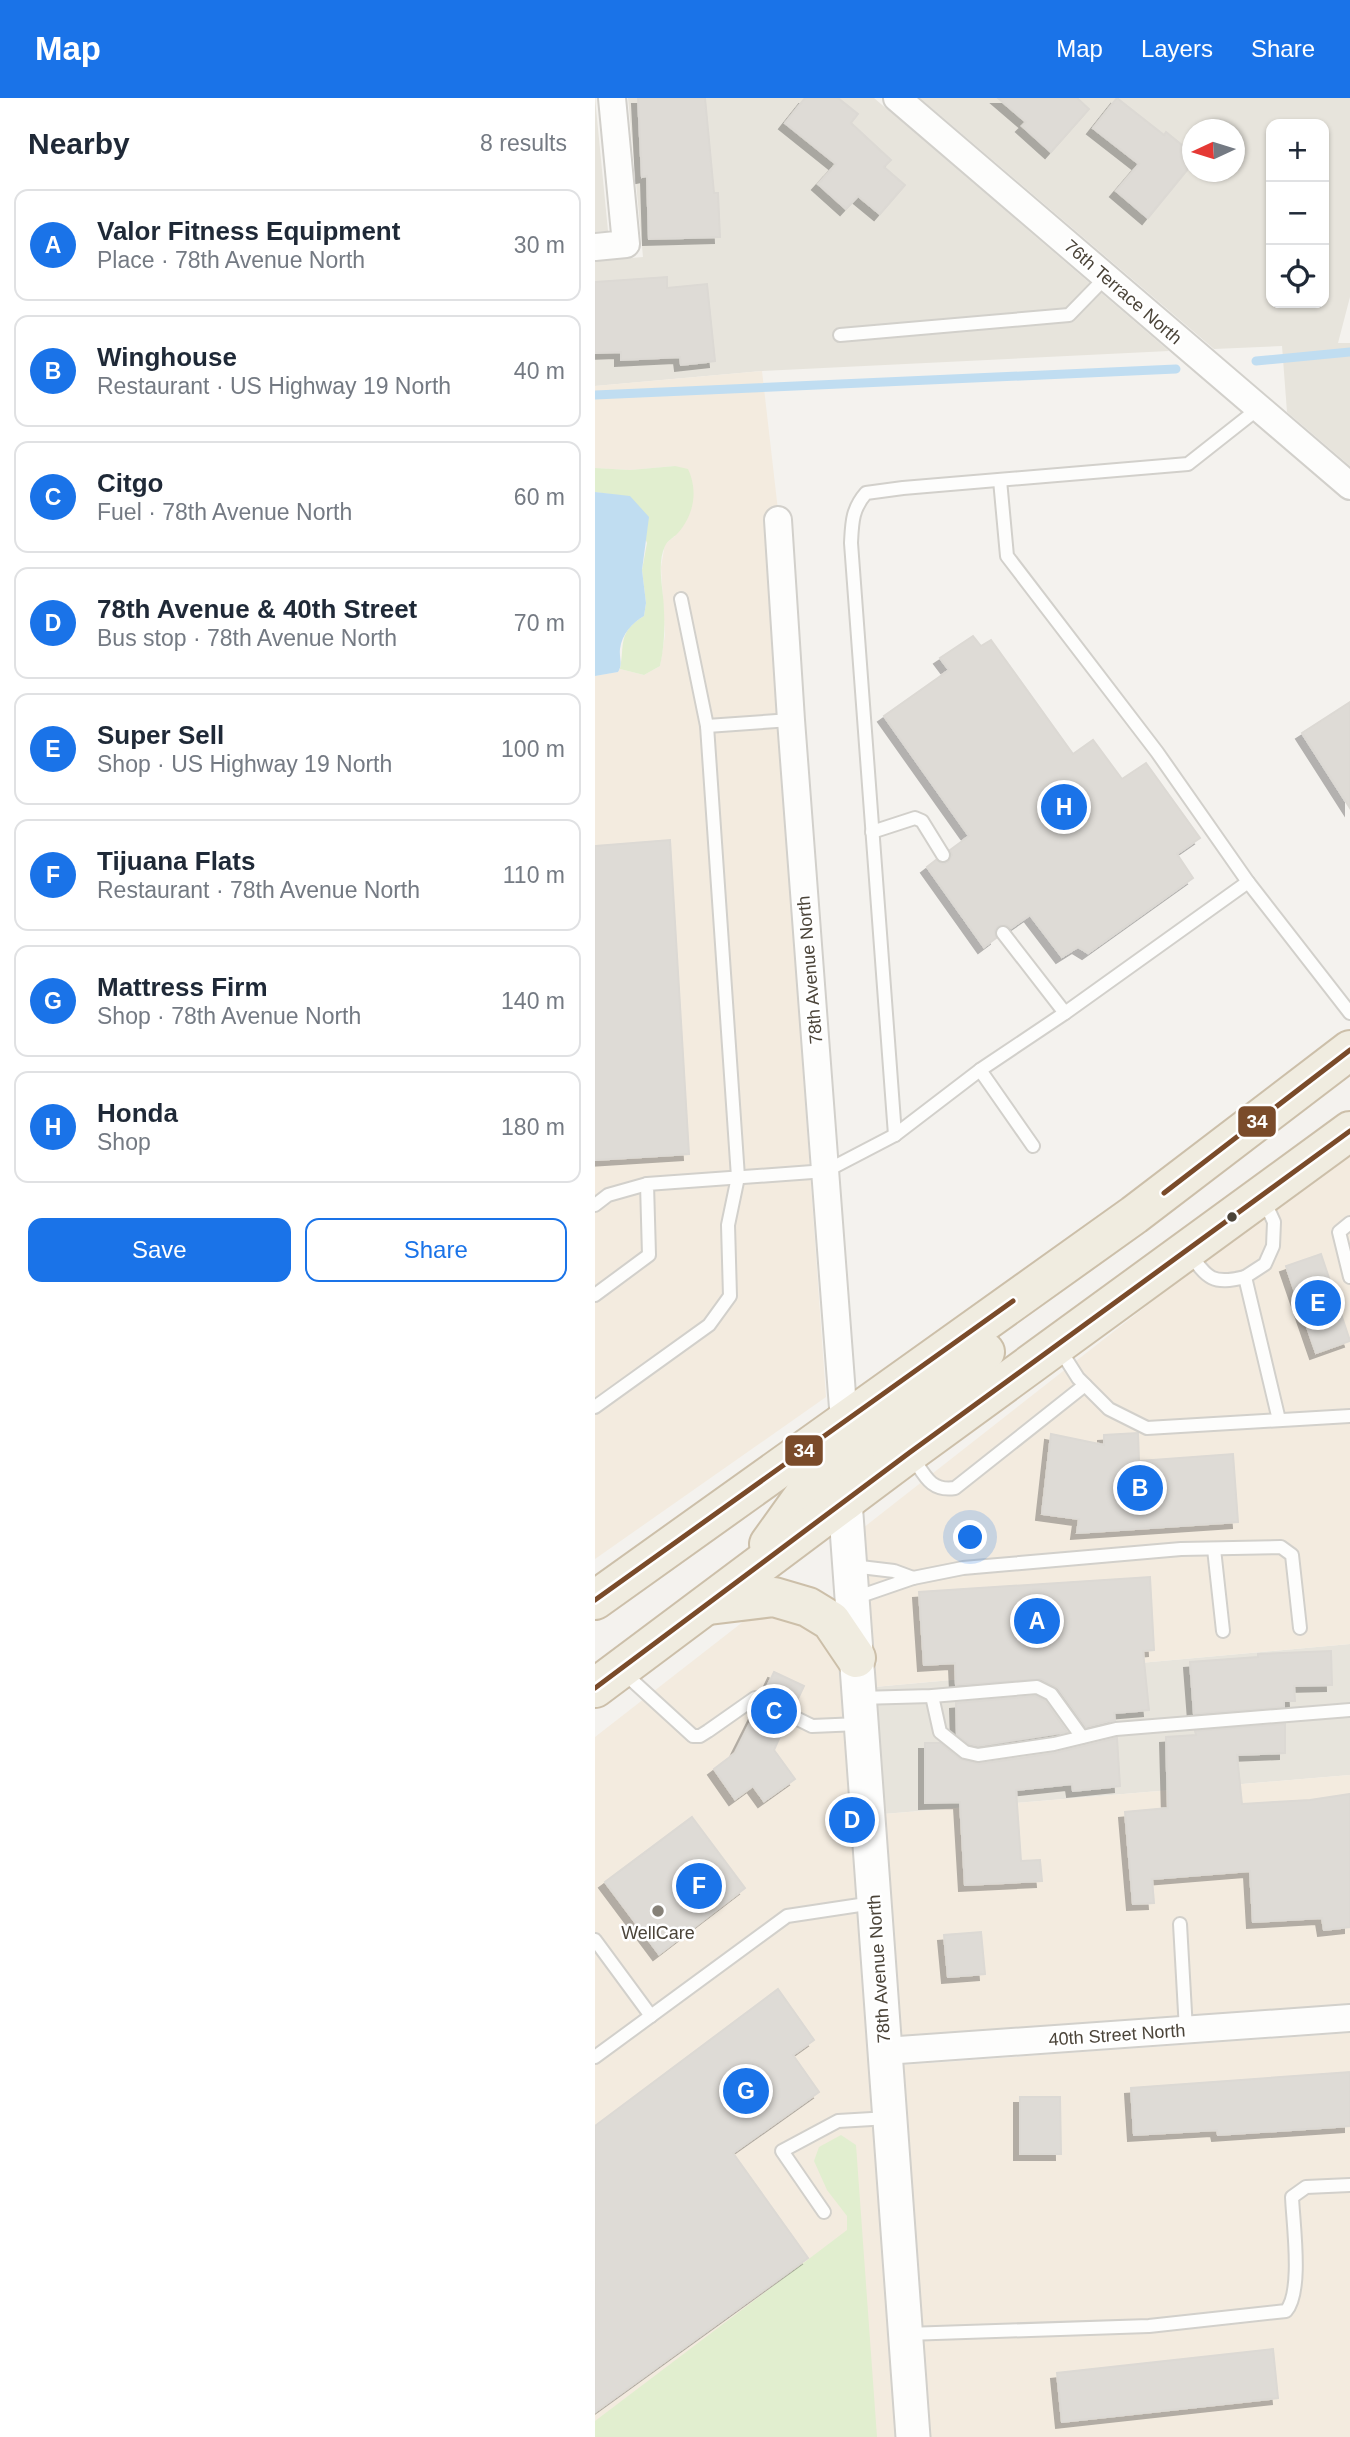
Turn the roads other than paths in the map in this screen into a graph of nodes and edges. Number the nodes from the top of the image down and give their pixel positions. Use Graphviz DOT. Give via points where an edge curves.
graph roads {
  1 [pos="612,98"];
  2 [pos="897,98"];
  3 [pos="595,247"];
  4 [pos="1106,277"];
  5 [pos="840,335"];
  6 [pos="1259,408"];
  7 [pos="1000,480"];
  8 [pos="1350,486"];
  9 [pos="778,520"];
  10 [pos="681,598"];
  11 [pos="790,720"];
  12 [pos="707,726"];
  13 [pos="872,832"];
  14 [pos="943,855"];
  15 [pos="1248,882"];
  16 [pos="1003,933"];
  17 [pos="1065,1013"];
  18 [pos="1350,1013"];
  19 [pos="1350,1050"];
  20 [pos="980,1070"];
  21 [pos="1350,1131"];
  22 [pos="895,1135"];
  23 [pos="1033,1146"];
  24 [pos="826,1171"];
  25 [pos="738,1177"];
  26 [pos="647,1184"];
  27 [pos="1262,1196"];
  28 [pos="595,1205"];
  29 [pos="1134,1215"];
  30 [pos="1350,1223"];
  31 [pos="1188,1250"];
  32 [pos="1245,1277"];
  33 [pos="1350,1277"];
  34 [pos="595,1295"];
  35 [pos="1058,1345"];
  36 [pos="1085,1385"];
  37 [pos="595,1407"];
  38 [pos="1350,1416"];
  39 [pos="1279,1420"];
  40 [pos="844,1421"];
  41 [pos="909,1453"];
  42 [pos="845,1501"];
  43 [pos="1214,1549"];
  44 [pos="850,1565"];
  45 [pos="748,1575"];
  46 [pos="913,1578"];
  47 [pos="852,1599"];
  48 [pos="595,1600"];
  49 [pos="707,1605"];
  50 [pos="1300,1628"];
  51 [pos="1223,1630"];
  52 [pos="856,1658"];
  53 [pos="608,1679"];
  54 [pos="932,1696"];
  55 [pos="1350,1710"];
  56 [pos="860,1711"];
  57 [pos="1082,1737"];
  58 [pos="874,1903"];
  59 [pos="1180,1924"];
  60 [pos="595,1940"];
  61 [pos="651,2016"];
  62 [pos="1350,2018"];
  63 [pos="1186,2030"];
  64 [pos="885,2051"];
  65 [pos="595,2057"];
  66 [pos="890,2118"];
  67 [pos="1350,2185"];
  68 [pos="824,2212"];
  69 [pos="905,2334"];
  70 [pos="913,2437"];
  1 -- 3 [label="street" via="626,244"];
  2 -- 4 [label="street, 76th Terrace North"];
  4 -- 5 [label="lane" via="1069,315"];
  4 -- 6 [label="street, 76th Terrace North"];
  6 -- 7 [label="lane" via="1188,464"];
  6 -- 8 [label="street, 76th Terrace North"];
  7 -- 13 [label="lane" via="866,493 856,504 851,543"];
  7 -- 15 [label="lane" via="1007,556 1157,752"];
  9 -- 11 [label="street, 78th Avenue North"];
  10 -- 12 [label="lane"];
  11 -- 12 [label="lane"];
  11 -- 24 [label="street, 78th Avenue North"];
  12 -- 25 [label="lane"];
  13 -- 14 [label="lane" via="915,818 922,821"];
  13 -- 22 [label="lane"];
  15 -- 17 [label="lane"];
  15 -- 18 [label="lane"];
  16 -- 17 [label="lane"];
  17 -- 20 [label="lane"];
  19 -- 29 [label="highway"];
  20 -- 22 [label="lane"];
  20 -- 23 [label="lane"];
  21 -- 27 [label="highway"];
  22 -- 24 [label="lane"];
  24 -- 25 [label="lane"];
  24 -- 40 [label="street, 78th Avenue North"];
  25 -- 26 [label="lane"];
  25 -- 37 [label="lane" via="728,1225 730,1296 709,1325"];
  26 -- 28 [label="lane" via="608,1195"];
  26 -- 34 [label="lane" via="649,1255"];
  27 -- 31 [label="highway"];
  27 -- 32 [label="lane" via="1274,1222 1273,1246 1265,1264"];
  29 -- 40 [label="highway"];
  29 -- 42 [label="highway" via="1111,1254 866,1443"];
  30 -- 33 [label="lane" via="1339,1231"];
  31 -- 32 [label="lane" via="1214,1280"];
  31 -- 35 [label="highway"];
  32 -- 39 [label="lane"];
  35 -- 36 [label="lane"];
  35 -- 41 [label="highway"];
  36 -- 39 [label="lane" via="1109,1409 1146,1428"];
  36 -- 41 [label="lane" via="955,1488 933,1486"];
  38 -- 39 [label="lane"];
  40 -- 45 [label="highway" via="822,1469"];
  40 -- 48 [label="highway"];
  41 -- 42 [label="highway"];
  42 -- 44 [label="street, 78th Avenue North"];
  42 -- 45 [label="highway"];
  43 -- 46 [label="lane" via="963,1568"];
  43 -- 50 [label="lane" via="1281,1547 1292,1555"];
  43 -- 51 [label="lane"];
  44 -- 46 [label="lane"];
  44 -- 47 [label="street, 78th Avenue North"];
  45 -- 49 [label="highway"];
  46 -- 47 [label="lane"];
  47 -- 52 [label="street, 78th Avenue North"];
  49 -- 52 [label="highway" via="774,1597 809,1608 831,1621"];
  49 -- 53 [label="highway"];
  52 -- 56 [label="street, 78th Avenue North"];
  53 -- 56 [label="lane" via="694,1736 755,1698 812,1726"];
  54 -- 56 [label="lane"];
  54 -- 57 [label="lane" via="1037,1687 1051,1694"];
  54 -- 57 [label="lane" via="940,1732 965,1752 978,1755"];
  55 -- 57 [label="lane" via="1116,1729"];
  56 -- 58 [label="street, 78th Avenue North"];
  58 -- 61 [label="lane" via="787,1916"];
  58 -- 64 [label="street, 78th Avenue North"];
  59 -- 63 [label="lane"];
  60 -- 61 [label="lane"];
  61 -- 65 [label="lane"];
  62 -- 63 [label="street, 40th Street North"];
  63 -- 64 [label="street, 40th Street North"];
  64 -- 66 [label="street, 78th Avenue North"];
  66 -- 68 [label="lane" via="838,2121 782,2151"];
  66 -- 69 [label="street, 78th Avenue North"];
  67 -- 69 [label="lane" via="1306,2187 1292,2196 1295,2287 1292,2305 1286,2311 1149,2326"];
  69 -- 70 [label="street, 78th Avenue North"];
}
